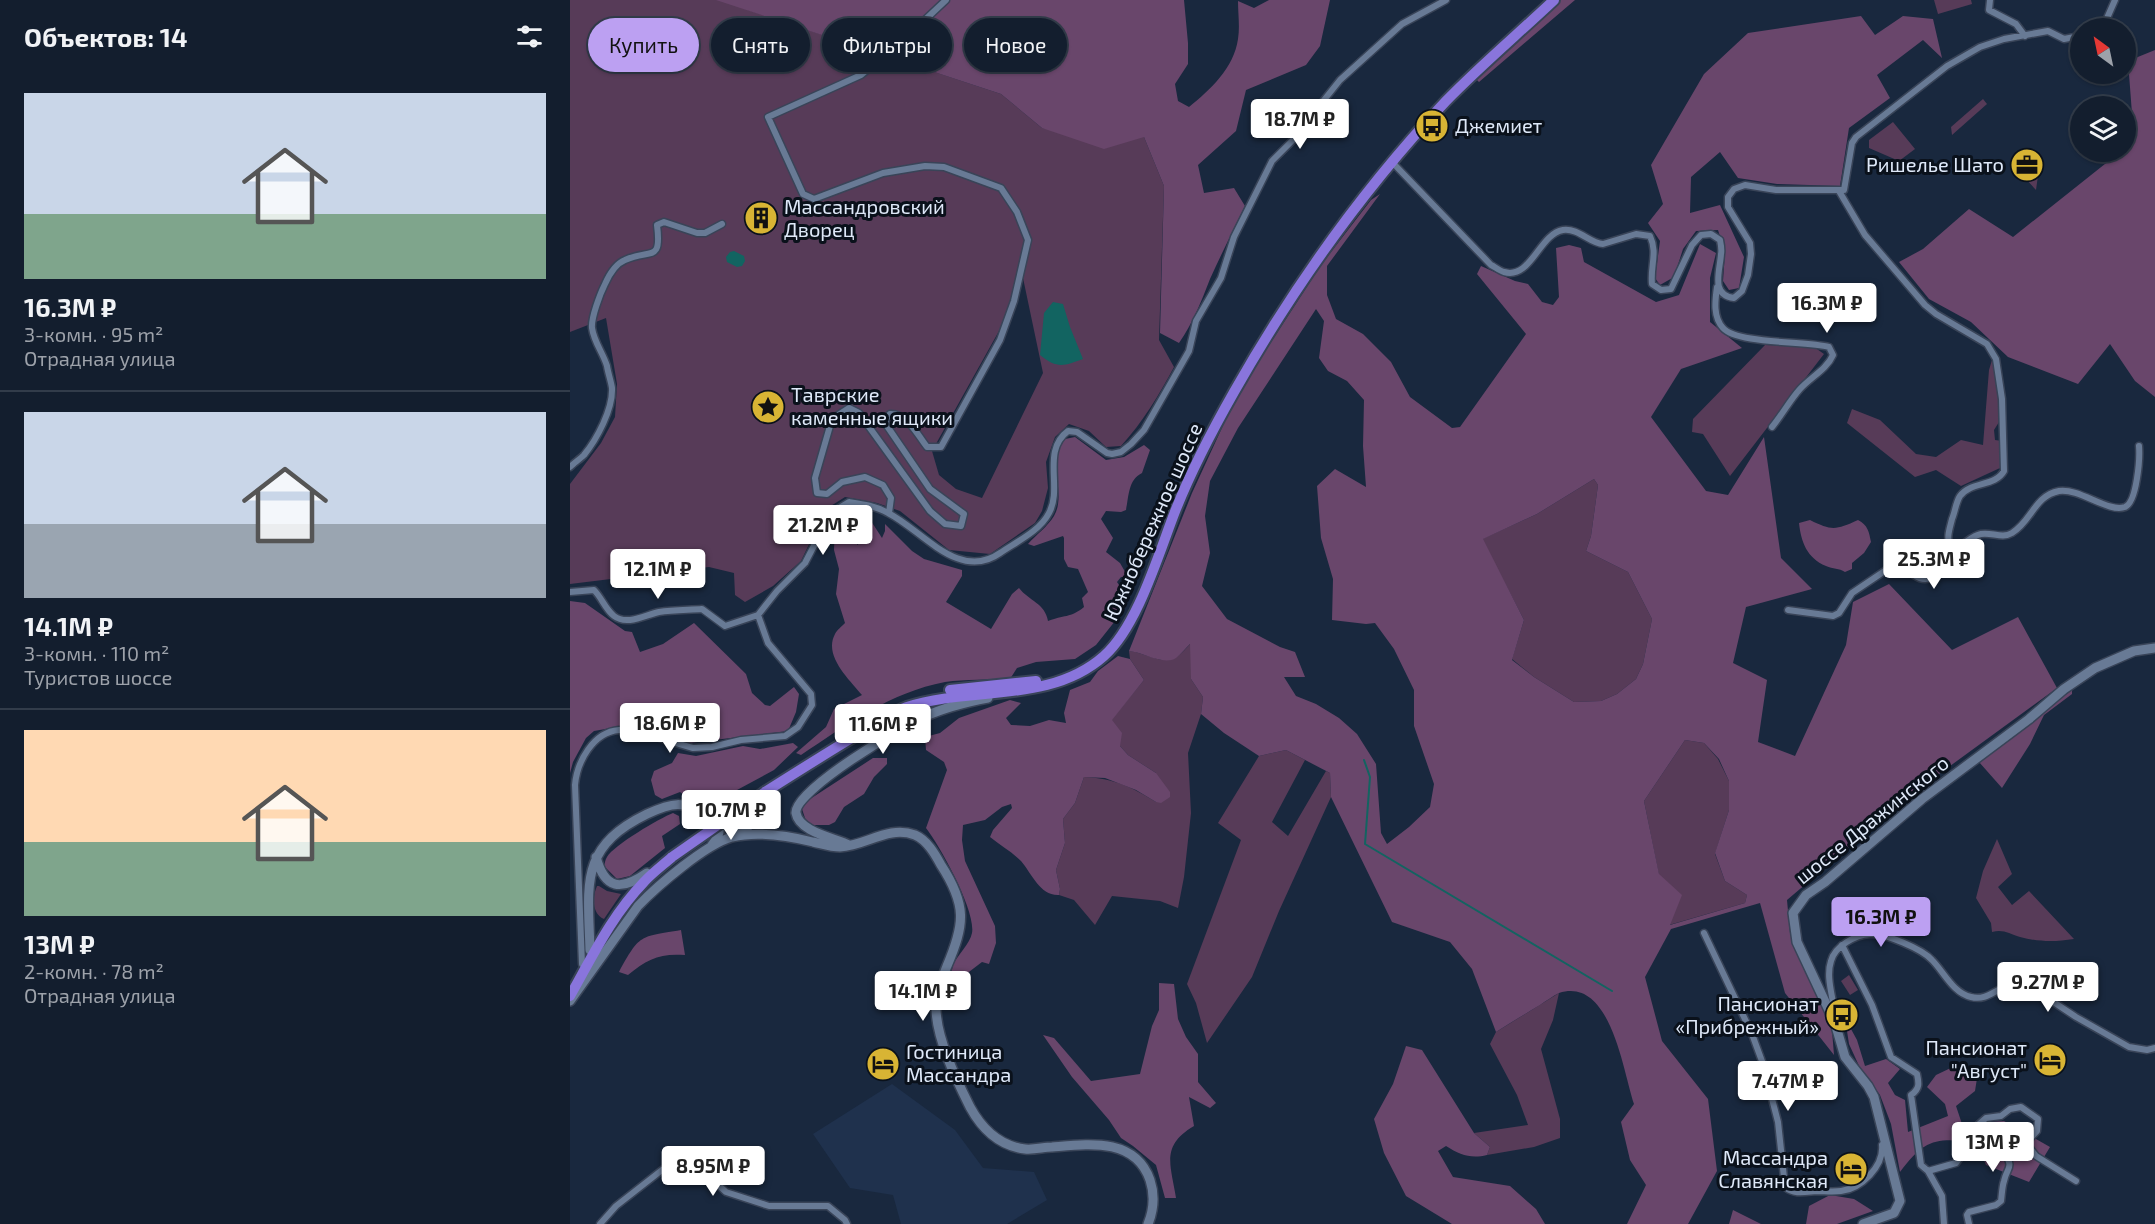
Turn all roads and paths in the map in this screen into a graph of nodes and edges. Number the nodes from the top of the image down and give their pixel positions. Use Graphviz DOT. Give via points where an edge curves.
graph roads {
  1 [pos="946,0"];
  2 [pos="1446,0"];
  3 [pos="1546,0"];
  4 [pos="1554,0"];
  5 [pos="1990,0"];
  6 [pos="2115,0"];
  7 [pos="2107,18"];
  8 [pos="2025,36"];
  9 [pos="2070,38"];
  10 [pos="1405,139"];
  11 [pos="1394,160"];
  12 [pos="1378,174"];
  13 [pos="1839,191"];
  14 [pos="722,224"];
  15 [pos="1717,282"];
  16 [pos="1772,427"];
  17 [pos="2139,446"];
  18 [pos="570,467"];
  19 [pos="889,513"];
  20 [pos="1953,549"];
  21 [pos="570,592"];
  22 [pos="1788,610"];
  23 [pos="758,615"];
  24 [pos="2155,648"];
  25 [pos="1014,692"];
  26 [pos="763,790"];
  27 [pos="726,826"];
  28 [pos="760,835"];
  29 [pos="849,845"];
  30 [pos="704,852"];
  31 [pos="671,855"];
  32 [pos="596,857"];
  33 [pos="647,873"];
  34 [pos="586,927"];
  35 [pos="601,931"];
  36 [pos="1704,933"];
  37 [pos="1842,945"];
  38 [pos="590,950"];
  39 [pos="582,964"];
  40 [pos="570,989"];
  41 [pos="570,996"];
  42 [pos="570,1001"];
  43 [pos="1835,1023"];
  44 [pos="2155,1048"];
  45 [pos="1878,1108"];
  46 [pos="2026,1143"];
  47 [pos="1928,1171"];
  48 [pos="2076,1181"];
  49 [pos="600,1224"];
  50 [pos="847,1224"];
  51 [pos="1148,1224"];
  52 [pos="1863,1224"];
  53 [pos="1944,1224"];
  54 [pos="1969,1224"];
  1 -- 19 [label="street" via="861,75 768,117 803,194 814,200 883,173 944,167 1001,188 1017,212 1028,240 1000,340 941,447 927,447 898,413 885,420 930,489 964,514 961,526 945,524 930,511 859,413 849,408 832,418 815,478 817,493 827,494 842,482 865,477 883,484 891,498"];
  2 -- 19 [label="street" via="1402,24 1340,80 1312,121 1272,161 1234,237 1221,278 1196,321 1189,351 1144,430 1131,444 1121,452 1107,453 1077,432 1068,431 1056,445 1049,514 989,560 957,559"];
  3 -- 10 [label="highway, Южнобережное шоссе" via="1444,94"];
  4 -- 11 [label="highway, Южнобережное шоссе" via="1449,99"];
  5 -- 8 [label="street" via="1989,10 2016,24"];
  6 -- 7 [label="street"];
  8 -- 9 [label="street" via="2048,31"];
  8 -- 13 [label="street" via="1980,48 1947,66 1861,132 1852,143 1846,186"];
  10 -- 11 [label="highway"];
  10 -- 12 [label="highway, Южнобережное шоссе"];
  11 -- 12 [label="highway, Южнобережное шоссе"];
  11 -- 15 [label="street" via="1491,265 1505,273 1521,270 1552,235 1563,230 1576,231 1598,244 1636,234 1650,236 1655,247 1652,284 1661,290 1671,289 1692,245 1701,235 1711,234 1720,240 1722,252"];
  12 -- 25 [label="highway, Южнобережное шоссе" via="1232,395 1182,495 1134,614 1119,640 1102,658 1068,678"];
  12 -- 26 [label="highway, Южнобережное шоссе" via="1294,286 1222,401 1115,637 1078,666 1051,677 945,691 900,704"];
  13 -- 15 [label="street" via="1776,190 1745,185 1734,189 1728,197 1728,207 1750,243 1748,275 1742,291 1734,298 1720,291"];
  13 -- 20 [label="street" via="1865,235 1925,305 1987,344 1996,359 2002,399 2004,471 1998,480 1975,487 1959,498 1948,538"];
  14 -- 18 [label="street" via="705,233 664,222 657,225 657,250 618,263 609,275 592,326 612,389 609,404 584,455"];
  15 -- 16 [label="street" via="1716,315 1732,336 1815,344 1829,347 1833,355"];
  17 -- 20 [label="street" via="2140,461 2128,505 2115,508 2085,495 2061,491 2038,502 2010,534 1981,534"];
  19 -- 23 [label="street" via="849,502 831,513 806,563"];
  20 -- 22 [label="street" via="1950,562 1931,578 1915,576 1901,560 1852,593 1833,616"];
  21 -- 23 [label="street" via="594,590 615,617 624,620 658,612 702,609 725,626"];
  23 -- 34 [label="street" via="768,643 811,694 812,705 798,727 785,736 693,748 618,730 591,745 579,763 575,785"];
  24 -- 43 [label="main road, шоссе Дражинского" via="2134,651 2105,664 2064,689 1806,895 1793,913 1797,942"];
  25 -- 26 [label="highway, Южнобережное шоссе" via="946,697 902,709"];
  25 -- 29 [label="main road" via="926,716 884,738 808,792 797,805 799,820 809,829"];
  26 -- 31 [label="highway, Южнобережное шоссе" via="699,830"];
  27 -- 28 [label="main road"];
  28 -- 29 [label="main road" via="839,847"];
  28 -- 30 [label="main road" via="729,838"];
  29 -- 51 [label="main road" via="894,833 916,836 928,845 959,898 962,926 938,989 936,1019 941,1042 970,1108 982,1124 993,1137 1026,1149 1108,1144 1123,1150 1147,1173 1152,1187 1154,1203"];
  30 -- 32 [label="main road" via="719,835 719,826 712,817 680,804 665,806 619,830"];
  30 -- 42 [label="main road" via="644,900"];
  31 -- 33 [label="highway, Южнобережное шоссе"];
  31 -- 41 [label="highway, Южнобережное шоссе" via="621,910"];
  32 -- 33 [label="main road" via="605,878 615,885 627,884"];
  32 -- 34 [label="main road"];
  33 -- 35 [label="highway, Южнобережное шоссе"];
  34 -- 35 [label="main road"];
  34 -- 38 [label="main road"];
  34 -- 39 [label="street"];
  35 -- 38 [label="highway, Южнобережное шоссе"];
  36 -- 45 [label="street" via="1752,1034 1762,1064 1778,1122 1785,1187 1795,1193 1842,1191 1863,1181 1881,1159"];
  37 -- 43 [label="street" via="1829,966"];
  37 -- 44 [label="street" via="1872,933 1892,938 1931,958 1955,988 1970,997 1988,995 2013,984 2031,987 2129,1047"];
  37 -- 47 [label="street" via="1872,1005 1891,1057 1917,1074 1920,1084 1911,1095 1921,1165"];
  38 -- 39 [label="highway, Южнобережное шоссе"];
  39 -- 40 [label="highway, Южнобережное шоссе"];
  43 -- 45 [label="main road, шоссе Дражинского" via="1845,1057 1869,1086"];
  45 -- 52 [label="main road, шоссе Дражинского" via="1900,1201 1894,1213"];
  46 -- 47 [label="street" via="2037,1131 2038,1119 2020,1107 2010,1109 2001,1116 1986,1118 1970,1132 1968,1147 1956,1162"];
  46 -- 48 [label="street" via="2036,1156"];
  46 -- 54 [label="street" via="2010,1145 2005,1153 2010,1169 2004,1178 2001,1201 1970,1212"];
  47 -- 53 [label="street" via="1942,1196"];
  49 -- 50 [label="street" via="616,1206 662,1170 694,1163 726,1192 769,1206 828,1206"];
}
